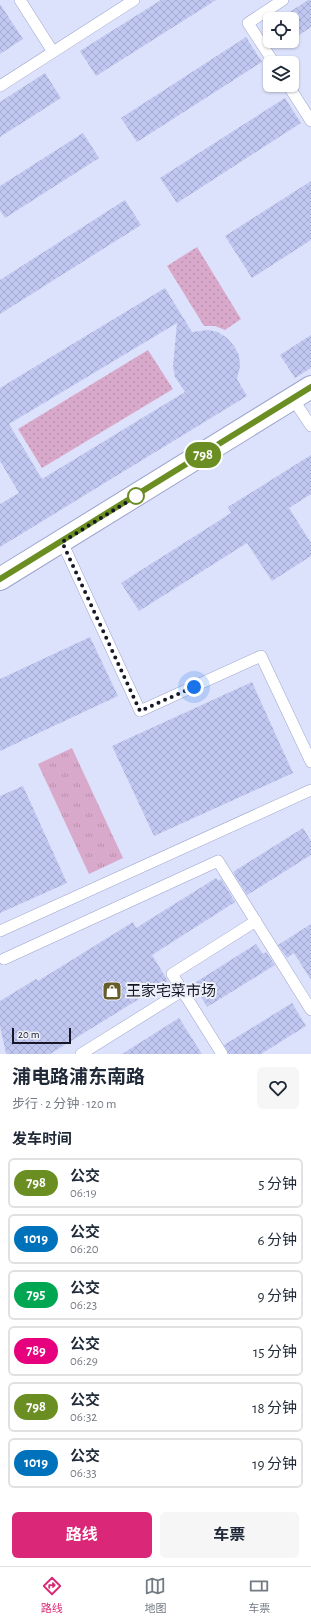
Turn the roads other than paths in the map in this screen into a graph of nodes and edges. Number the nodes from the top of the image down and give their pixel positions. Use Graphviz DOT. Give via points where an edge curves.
graph roads {
  1 [pos="20,0"];
  2 [pos="134,0"];
  3 [pos="283,0"];
  4 [pos="53,52"];
  5 [pos="269,56"];
  6 [pos="0,86"];
  7 [pos="292,92"];
  8 [pos="311,121"];
  9 [pos="302,393"];
  10 [pos="311,426"];
  11 [pos="62,542"];
  12 [pos="0,579"];
  13 [pos="311,762"];
  14 [pos="311,790"];
  15 [pos="256,921"];
  16 [pos="0,931"];
  17 [pos="4,959"];
  18 [pos="182,991"];
  19 [pos="311,1010"];
  20 [pos="81,1054"];
  21 [pos="222,1054"];
  1 -- 4 [label="lane"];
  2 -- 4 [label="lane"];
  3 -- 5 [label="lane" via="248,23"];
  4 -- 6 [label="lane"];
  7 -- 8 [label="lane"];
  9 -- 10 [label="lane"];
  9 -- 11 [label="street"];
  11 -- 12 [label="street"];
  11 -- 13 [label="lane" via="140,711 261,656"];
  14 -- 16 [label="lane"];
  15 -- 17 [label="lane" via="218,861"];
  15 -- 18 [label="lane" via="172,974"];
  15 -- 19 [label="lane"];
  18 -- 20 [label="lane"];
  18 -- 21 [label="lane"];
}
